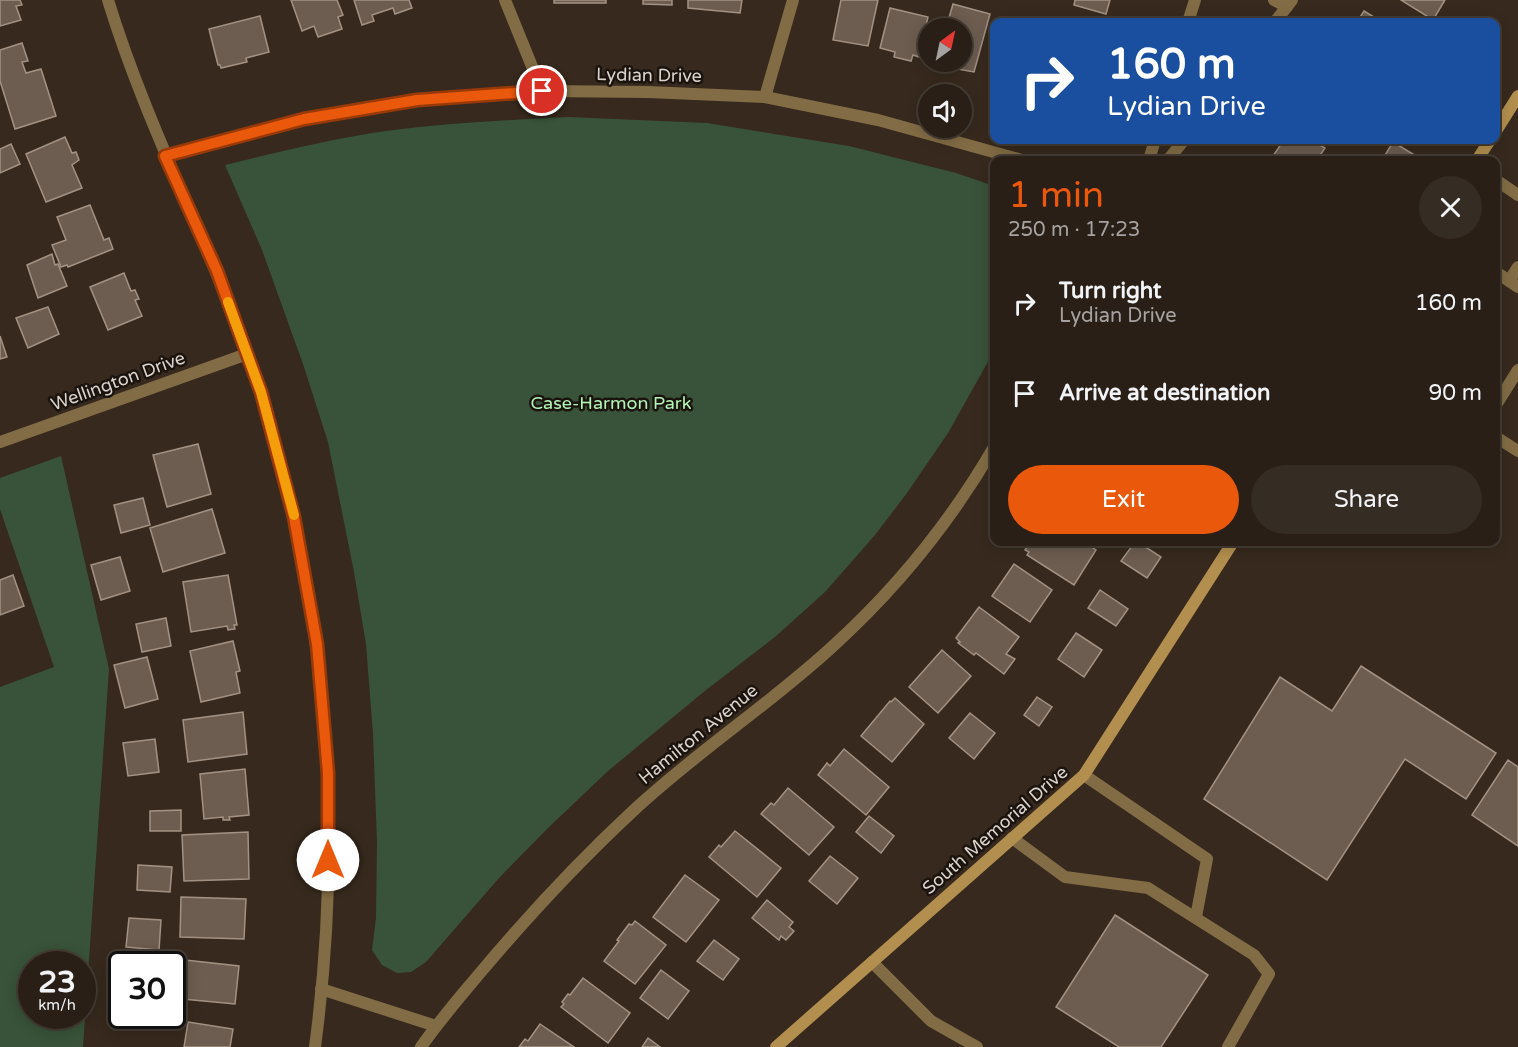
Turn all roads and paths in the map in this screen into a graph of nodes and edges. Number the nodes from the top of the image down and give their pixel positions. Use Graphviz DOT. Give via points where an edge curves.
graph roads {
  1 [pos="108,0"];
  2 [pos="505,0"];
  3 [pos="793,0"];
  4 [pos="1195,0"];
  5 [pos="1274,0"];
  6 [pos="1290,3"];
  7 [pos="1189,18"];
  8 [pos="1278,18"];
  9 [pos="542,91"];
  10 [pos="765,96"];
  11 [pos="1518,96"];
  12 [pos="1500,125"];
  13 [pos="1181,144"];
  14 [pos="165,156"];
  15 [pos="1008,156"];
  16 [pos="1171,156"];
  17 [pos="1500,183"];
  18 [pos="1518,195"];
  19 [pos="1518,267"];
  20 [pos="1500,275"];
  21 [pos="1514,284"];
  22 [pos="247,354"];
  23 [pos="1518,370"];
  24 [pos="1500,399"];
  25 [pos="1500,440"];
  26 [pos="0,442"];
  27 [pos="1518,451"];
  28 [pos="990,454"];
  29 [pos="1230,546"];
  30 [pos="1084,775"];
  31 [pos="1012,838"];
  32 [pos="1196,917"];
  33 [pos="872,962"];
  34 [pos="321,989"];
  35 [pos="436,1026"];
  36 [pos="315,1047"];
  37 [pos="421,1047"];
  38 [pos="776,1047"];
  39 [pos="976,1047"];
  40 [pos="1228,1047"];
  1 -- 14 [label="street"];
  2 -- 9 [label="street"];
  3 -- 10 [label="street"];
  4 -- 7 [label="street"];
  5 -- 6 [label="street"];
  6 -- 8 [label="street"];
  9 -- 10 [label="street, Lydian Drive"];
  9 -- 14 [label="street, Lydian Drive" via="417,100 304,119"];
  10 -- 15 [label="street, Lydian Drive" via="878,120"];
  11 -- 12 [label="main road"];
  13 -- 16 [label="street"];
  14 -- 22 [label="street" via="217,271"];
  17 -- 18 [label="street"];
  19 -- 21 [label="street"];
  20 -- 21 [label="street"];
  22 -- 26 [label="street, Wellington Drive"];
  22 -- 34 [label="street" via="294,517 317,644 328,773 328,903"];
  23 -- 24 [label="street"];
  25 -- 27 [label="street"];
  28 -- 35 [label="street, Hamilton Avenue" via="935,536 886,594 832,647 633,810 530,914"];
  29 -- 30 [label="main road, South Memorial Drive"];
  30 -- 31 [label="main road, South Memorial Drive"];
  30 -- 32 [label="street" via="1207,859"];
  31 -- 32 [label="street" via="1065,877 1148,888"];
  31 -- 33 [label="main road, South Memorial Drive"];
  32 -- 40 [label="street" via="1254,955 1269,974"];
  33 -- 38 [label="main road, South Memorial Drive"];
  33 -- 39 [label="street" via="931,1021"];
  34 -- 35 [label="street"];
  34 -- 36 [label="street"];
  35 -- 37 [label="street, Hamilton Avenue"];
}
